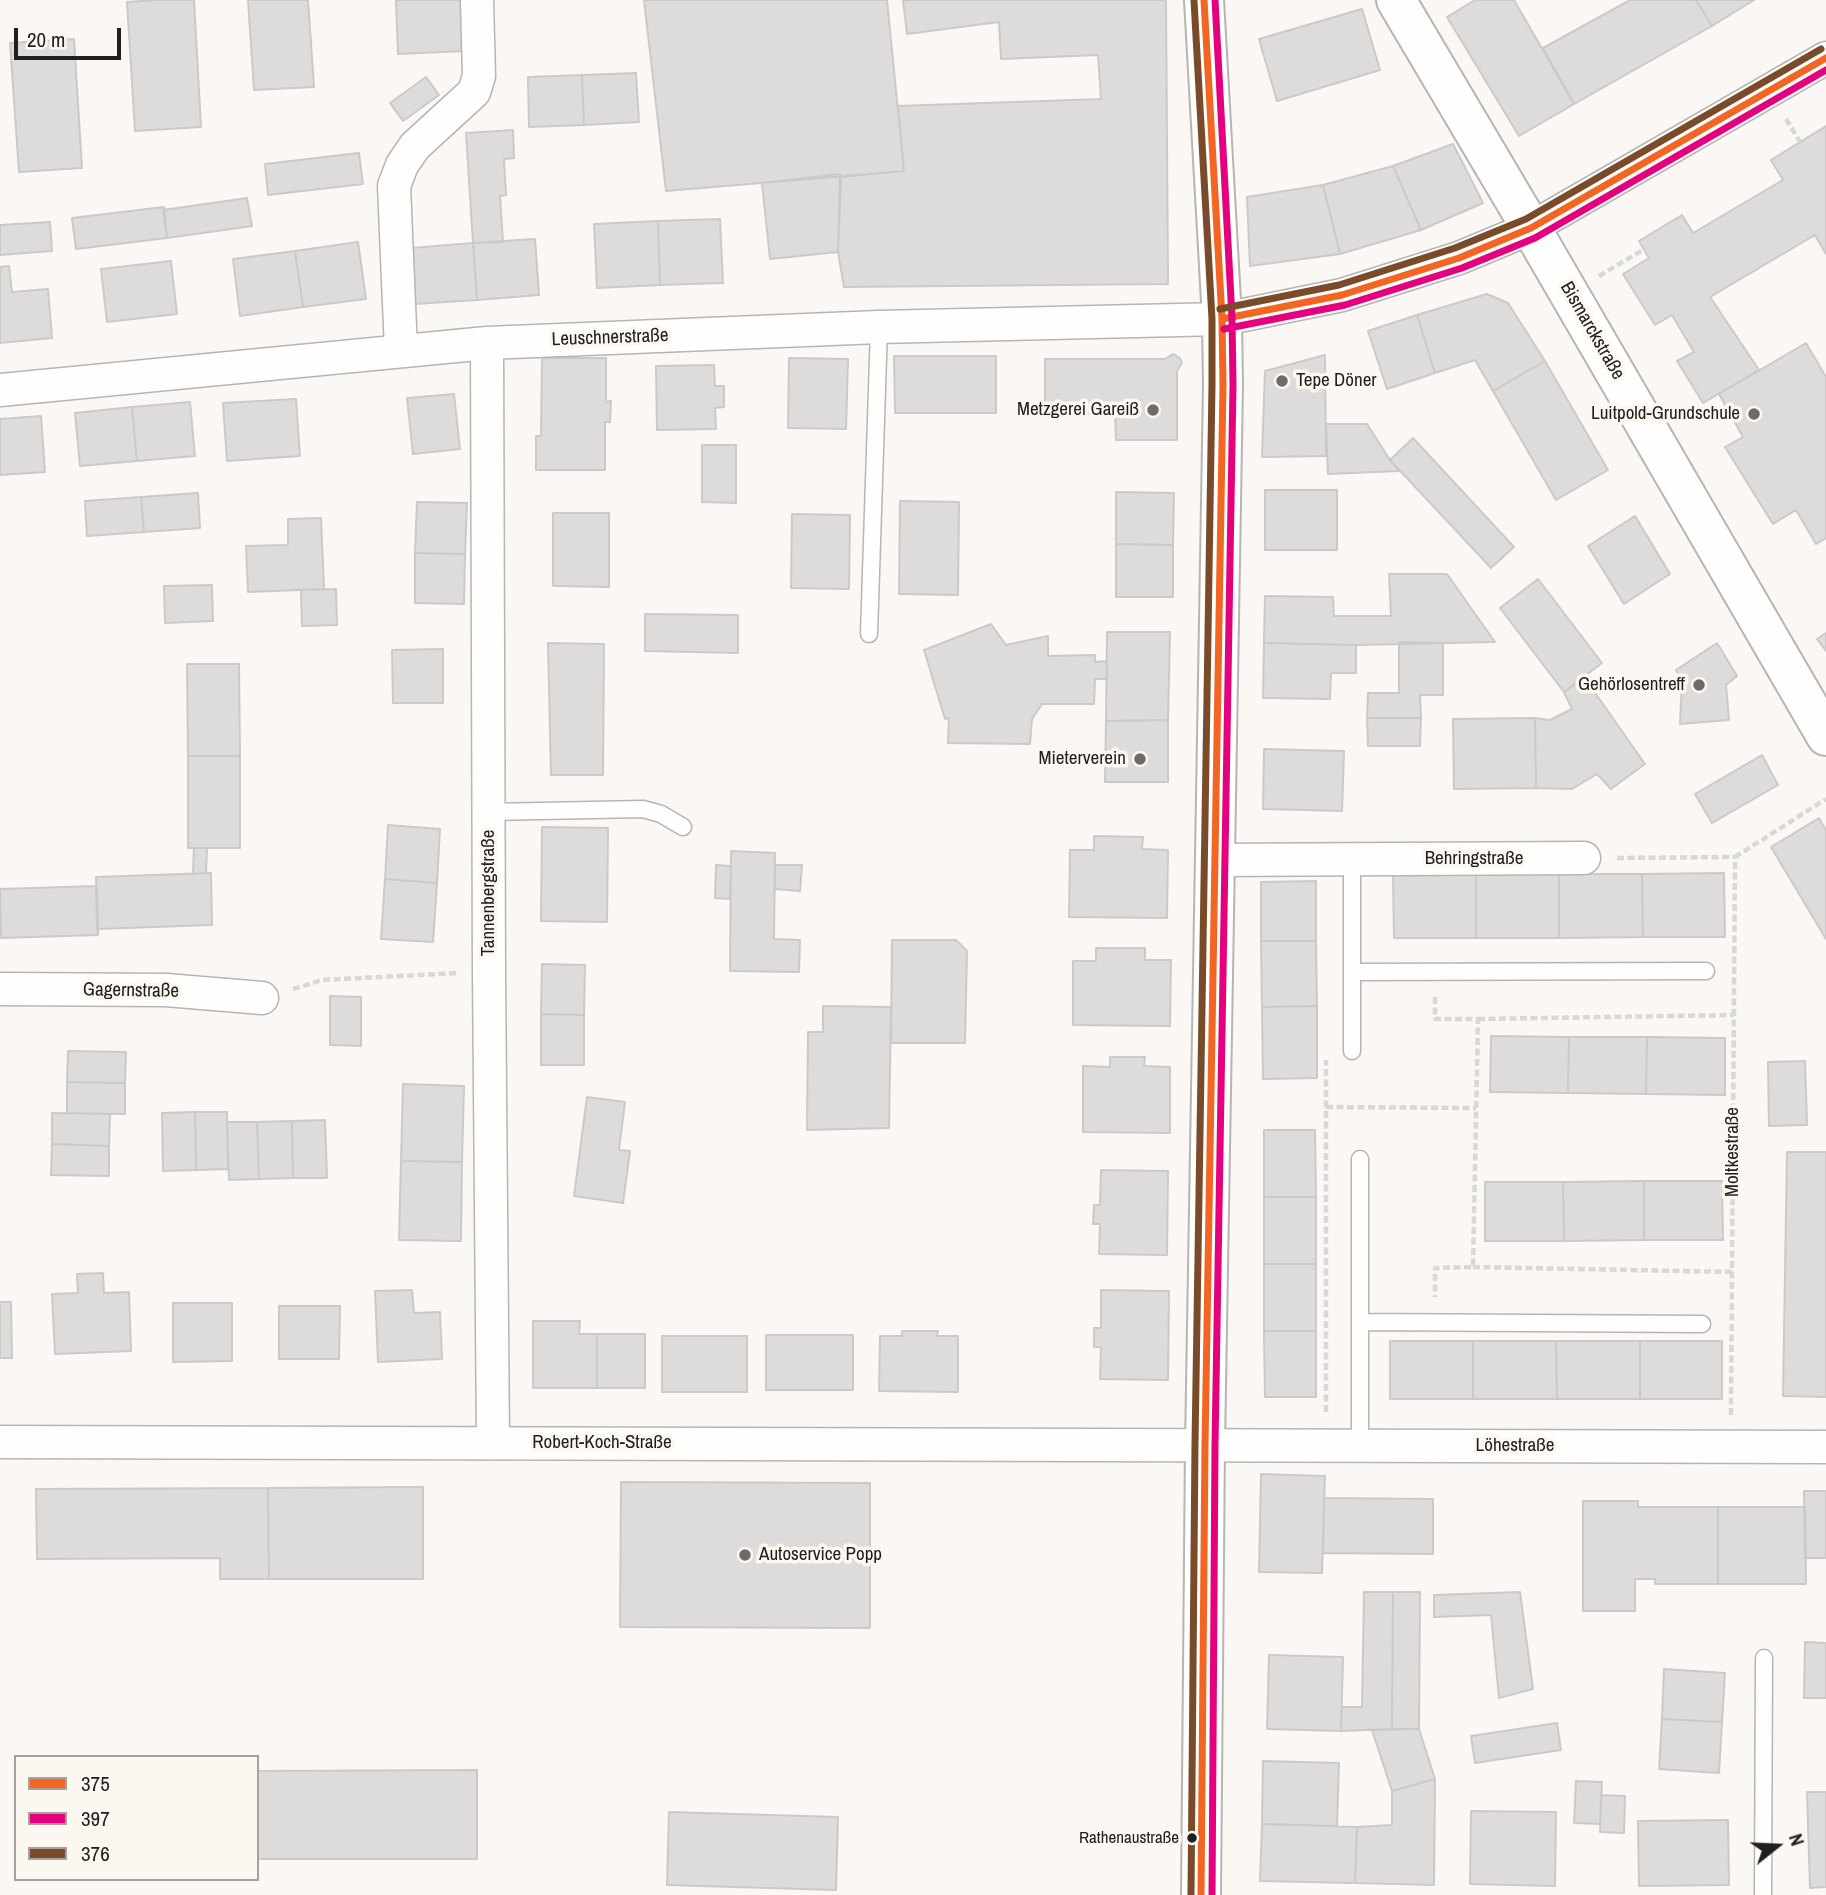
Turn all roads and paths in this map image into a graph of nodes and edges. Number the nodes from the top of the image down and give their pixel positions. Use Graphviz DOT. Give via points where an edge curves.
graph roads {
  1 [pos="477,0"];
  2 [pos="1204,0"];
  3 [pos="1396,0"];
  4 [pos="1826,58"];
  5 [pos="1792,130"];
  6 [pos="1800,142"];
  7 [pos="1531,228"];
  8 [pos="1643,250"];
  9 [pos="1570,293"];
  10 [pos="1222,319"];
  11 [pos="879,327"];
  12 [pos="487,343"];
  13 [pos="401,351"];
  14 [pos="0,390"];
  15 [pos="869,634"];
  16 [pos="1826,736"];
  17 [pos="1826,799"];
  18 [pos="488,812"];
  19 [pos="683,827"];
  20 [pos="1735,857"];
  21 [pos="1584,858"];
  22 [pos="1352,859"];
  23 [pos="1213,860"];
  24 [pos="1706,971"];
  25 [pos="489,972"];
  26 [pos="1352,972"];
  27 [pos="1435,972"];
  28 [pos="323,980"];
  29 [pos="0,989"];
  30 [pos="262,998"];
  31 [pos="1734,1015"];
  32 [pos="1478,1018"];
  33 [pos="1352,1051"];
  34 [pos="1326,1052"];
  35 [pos="1326,1107"];
  36 [pos="1476,1108"];
  37 [pos="1360,1159"];
  38 [pos="1474,1267"];
  39 [pos="1733,1272"];
  40 [pos="1361,1322"];
  41 [pos="1435,1323"];
  42 [pos="1702,1324"];
  43 [pos="0,1441"];
  44 [pos="494,1443"];
  45 [pos="1205,1444"];
  46 [pos="1326,1444"];
  47 [pos="1360,1445"];
  48 [pos="1731,1447"];
  49 [pos="1826,1447"];
  50 [pos="1764,1658"];
  51 [pos="1201,1895"];
  52 [pos="1763,1895"];
  1 -- 13 [label="street" via="479,76 474,92 415,146 394,186"];
  2 -- 10 [label="main road"];
  3 -- 7 [label="main road, Bismarckstraße"];
  4 -- 7 [label="street, Leuschnerstraße"];
  5 -- 6 [label="path"];
  7 -- 9 [label="main road, Bismarckstraße"];
  7 -- 10 [label="street, Leuschnerstraße" via="1459,258 1342,295"];
  8 -- 9 [label="path"];
  9 -- 16 [label="main road, Bismarckstraße"];
  10 -- 11 [label="street, Leuschnerstraße"];
  10 -- 23 [label="main road"];
  11 -- 12 [label="street, Leuschnerstraße"];
  11 -- 15 [label="lane"];
  12 -- 13 [label="street, Leuschnerstraße"];
  12 -- 18 [label="street, Tannenbergstraße"];
  13 -- 14 [label="street, Leuschnerstraße"];
  17 -- 20 [label="path"];
  18 -- 19 [label="lane" via="643,808"];
  18 -- 25 [label="street, Tannenbergstraße"];
  20 -- 21 [label="path"];
  20 -- 31 [label="path, Moltkestraße"];
  21 -- 22 [label="street, Behringstraße"];
  22 -- 23 [label="street, Behringstraße"];
  22 -- 26 [label="lane"];
  23 -- 45 [label="main road"];
  24 -- 27 [label="lane"];
  25 -- 28 [label="path"];
  25 -- 44 [label="street, Tannenbergstraße"];
  26 -- 27 [label="lane"];
  26 -- 33 [label="lane"];
  27 -- 32 [label="path" via="1435,1019"];
  29 -- 30 [label="street, Gagernstraße" via="166,990"];
  31 -- 32 [label="path"];
  31 -- 39 [label="path, Moltkestraße"];
  32 -- 36 [label="path"];
  34 -- 35 [label="path"];
  35 -- 36 [label="path"];
  35 -- 46 [label="path"];
  36 -- 38 [label="path"];
  37 -- 40 [label="lane"];
  38 -- 39 [label="path"];
  38 -- 41 [label="path" via="1436,1268"];
  39 -- 48 [label="path, Moltkestraße"];
  40 -- 41 [label="lane"];
  40 -- 47 [label="lane"];
  41 -- 42 [label="lane"];
  43 -- 44 [label="street, Robert-Koch-Straße"];
  44 -- 45 [label="street, Robert-Koch-Straße"];
  45 -- 46 [label="street, Löhestraße"];
  45 -- 51 [label="main road"];
  46 -- 47 [label="street, Löhestraße"];
  47 -- 48 [label="street, Löhestraße"];
  48 -- 49 [label="street, Löhestraße"];
  50 -- 52 [label="lane"];
}
